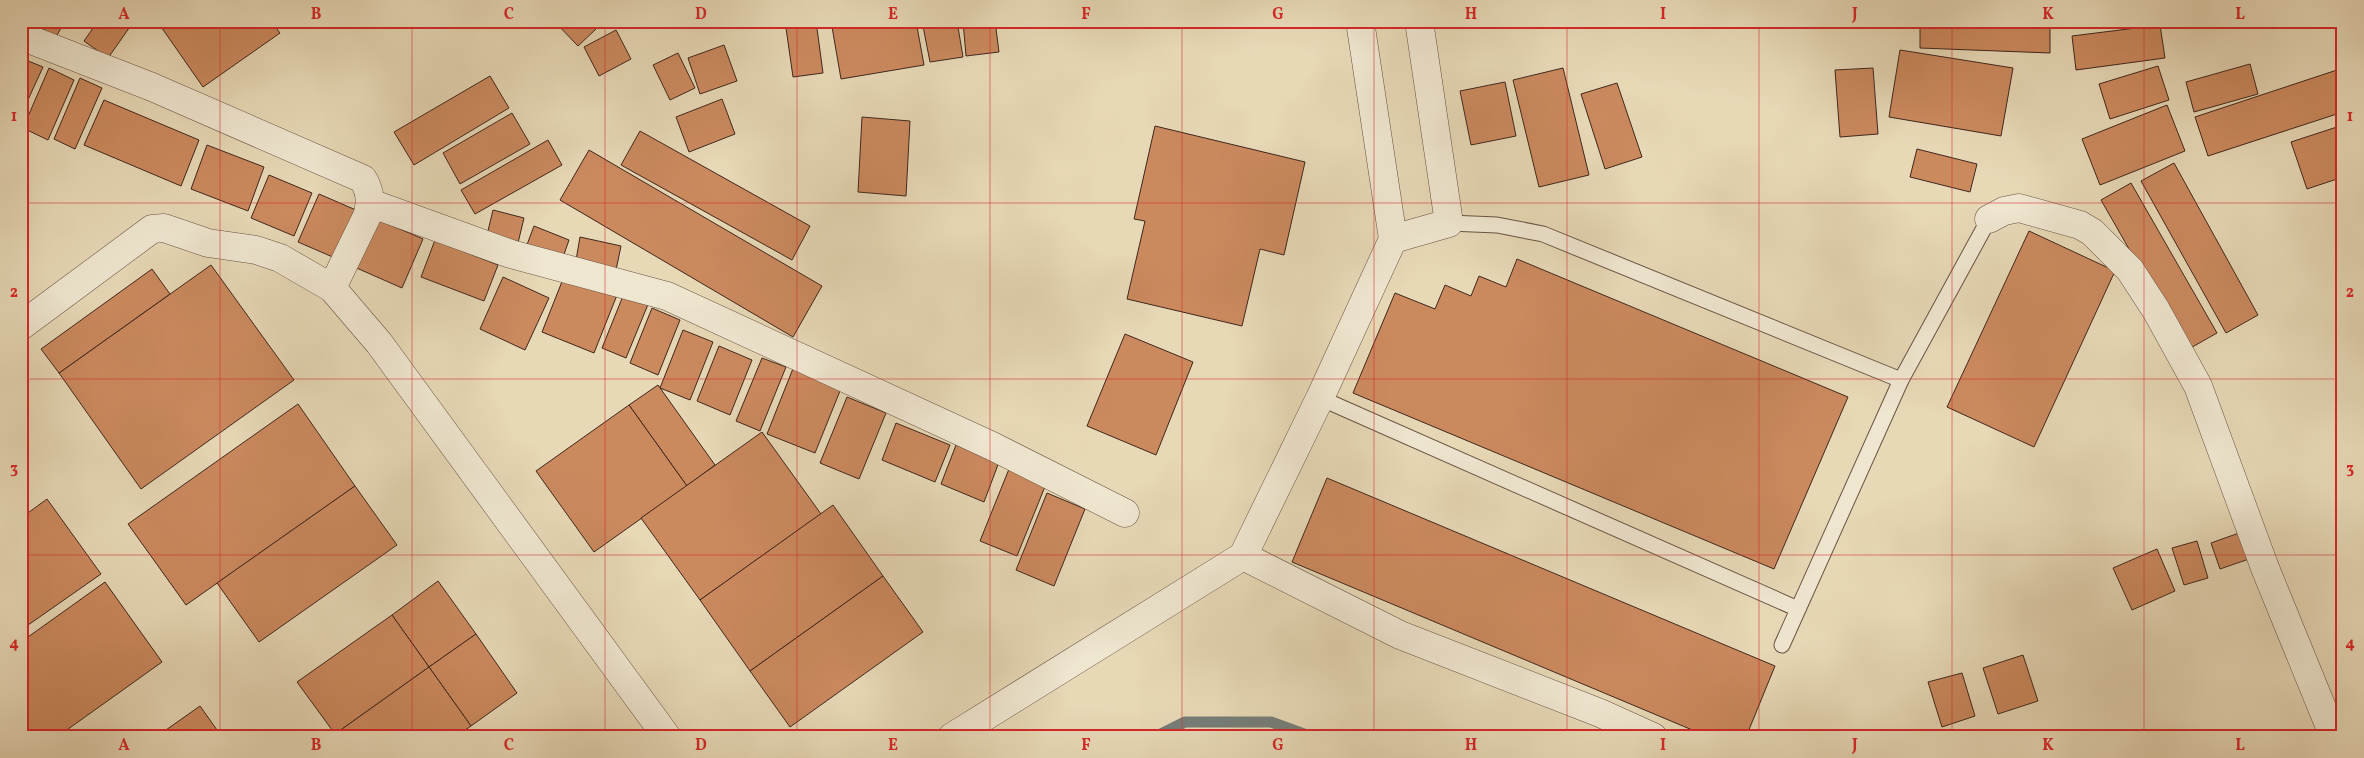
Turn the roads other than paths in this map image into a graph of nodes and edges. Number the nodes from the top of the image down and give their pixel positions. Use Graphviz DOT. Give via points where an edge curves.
graph roads {
  1 [pos="1360,21"];
  2 [pos="1419,21"];
  3 [pos="21,36"];
  4 [pos="370,204"];
  5 [pos="1989,219"];
  6 [pos="1449,223"];
  7 [pos="1394,239"];
  8 [pos="332,288"];
  9 [pos="21,326"];
  10 [pos="1901,380"];
  11 [pos="1320,398"];
  12 [pos="1125,513"];
  13 [pos="1242,556"];
  14 [pos="1798,609"];
  15 [pos="1782,645"];
  16 [pos="666,737"];
  17 [pos="952,737"];
  18 [pos="1654,737"];
  19 [pos="2334,737"];
  1 -- 7 [label="street"];
  2 -- 6 [label="street"];
  3 -- 4 [label="street" via="152,87 357,175 369,189"];
  4 -- 8 [label="street"];
  4 -- 12 [label="street" via="511,254 667,296 992,446"];
  5 -- 10 [label="lane"];
  5 -- 19 [label="street" via="2019,208 2080,225 2092,232 2130,270 2198,386 2265,568"];
  6 -- 7 [label="street"];
  6 -- 10 [label="lane" via="1497,225 1543,234"];
  7 -- 11 [label="street"];
  8 -- 9 [label="street" via="280,258 256,250 208,243 164,228 152,229"];
  8 -- 16 [label="street" via="379,343"];
  10 -- 14 [label="lane"];
  11 -- 13 [label="street"];
  11 -- 14 [label="lane"];
  13 -- 17 [label="street"];
  13 -- 18 [label="street" via="1400,635"];
  14 -- 15 [label="lane"];
}
